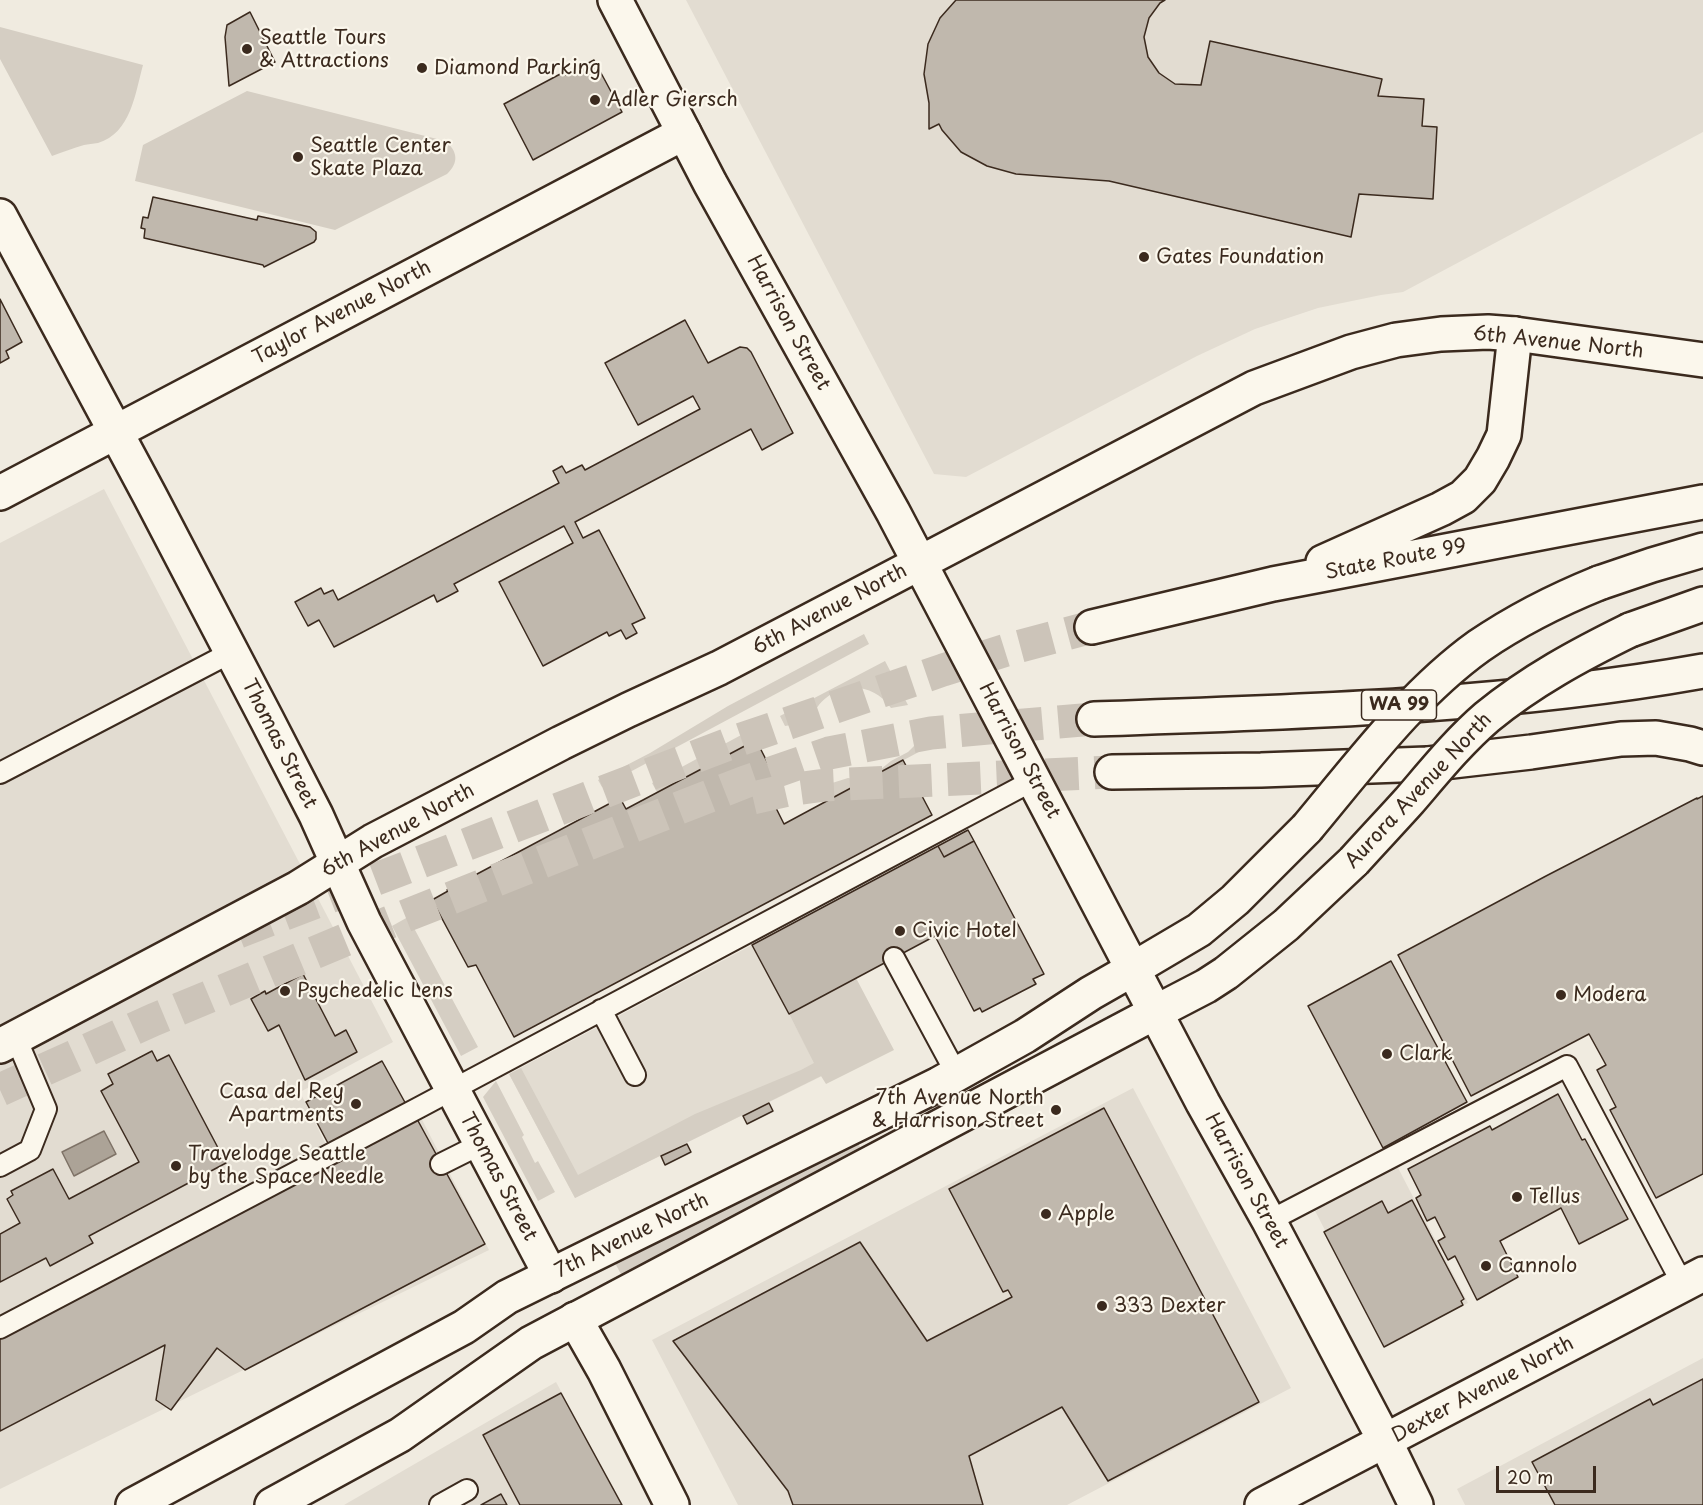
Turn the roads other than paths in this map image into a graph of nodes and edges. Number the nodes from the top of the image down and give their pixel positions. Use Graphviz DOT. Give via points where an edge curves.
graph roads {
  1 [pos="615,0"];
  2 [pos="684,133"];
  3 [pos="0,216"];
  4 [pos="1515,334"];
  5 [pos="1703,360"];
  6 [pos="116,432"];
  7 [pos="0,493"];
  8 [pos="1703,502"];
  9 [pos="1703,550"];
  10 [pos="920,563"];
  11 [pos="1273,584"];
  12 [pos="1703,604"];
  13 [pos="1092,627"];
  14 [pos="232,652"];
  15 [pos="1703,671"];
  16 [pos="1094,719"];
  17 [pos="1703,748"];
  18 [pos="1112,772"];
  19 [pos="0,773"];
  20 [pos="1034,780"];
  21 [pos="337,864"];
  22 [pos="894,958"];
  23 [pos="1133,969"];
  24 [pos="595,1006"];
  25 [pos="1156,1012"];
  26 [pos="8,1042"];
  27 [pos="957,1075"];
  28 [pos="635,1076"];
  29 [pos="452,1089"];
  30 [pos="481,1144"];
  31 [pos="441,1164"];
  32 [pos="0,1166"];
  33 [pos="1269,1221"];
  34 [pos="551,1276"];
  35 [pos="1693,1280"];
  36 [pos="575,1320"];
  37 [pos="0,1328"];
  38 [pos="1385,1441"];
  39 [pos="467,1490"];
  40 [pos="133,1505"];
  41 [pos="272,1505"];
  42 [pos="440,1505"];
  43 [pos="672,1505"];
  44 [pos="1262,1505"];
  45 [pos="1416,1505"];
  1 -- 2 [label="main road, Harrison Street"];
  2 -- 6 [label="main road, Taylor Avenue North"];
  2 -- 10 [label="main road, Harrison Street"];
  3 -- 6 [label="main road, Thomas Street"];
  4 -- 5 [label="main road, 6th Avenue North"];
  4 -- 10 [label="main road, 6th Avenue North" via="1441,334 1396,340 1351,352 1254,388"];
  4 -- 11 [label="main road" via="1504,435 1480,480 1441,509"];
  6 -- 7 [label="main road, Taylor Avenue North"];
  6 -- 14 [label="main road, Thomas Street"];
  8 -- 11 [label="main road, State Route 99"];
  9 -- 23 [label="main road, bridge" via="1556,600 1478,647 1442,677 1372,750 1307,828 1235,900 1198,930"];
  10 -- 20 [label="main road, Harrison Street"];
  10 -- 21 [label="main road, 6th Avenue North" via="719,668 551,749"];
  11 -- 13 [label="main road, State Route 99"];
  12 -- 25 [label="main road, Aurora Avenue North, bridge" via="1630,630 1579,654 1530,684 1486,718 1445,758 1354,861 1286,925 1226,973"];
  14 -- 19 [label="lane"];
  14 -- 21 [label="main road, Thomas Street"];
  15 -- 16 [label="main road, WA 99" via="1480,699 1304,712"];
  17 -- 18 [label="main road" via="1656,738 1621,739 1427,764"];
  20 -- 23 [label="main road, Harrison Street"];
  20 -- 24 [label="lane" via="854,883 630,985"];
  21 -- 26 [label="main road, 6th Avenue North"];
  21 -- 29 [label="main road, Thomas Street"];
  22 -- 27 [label="lane"];
  23 -- 25 [label="main road, Harrison Street"];
  23 -- 27 [label="main road, 7th Avenue North"];
  24 -- 28 [label="lane"];
  24 -- 29 [label="lane"];
  25 -- 33 [label="main road, Harrison Street"];
  25 -- 36 [label="main road"];
  26 -- 32 [label="lane" via="46,1109 30,1150"];
  27 -- 34 [label="main road, 7th Avenue North"];
  29 -- 30 [label="main road, Thomas Street"];
  29 -- 37 [label="lane"];
  30 -- 31 [label="lane"];
  30 -- 34 [label="main road, Thomas Street"];
  33 -- 35 [label="lane" via="1567,1066"];
  33 -- 38 [label="main road, Harrison Street"];
  34 -- 40 [label="main road, 7th Avenue North"];
  35 -- 38 [label="main road, Dexter Avenue North"];
  36 -- 41 [label="main road" via="531,1343 400,1435"];
  36 -- 43 [label="main road"];
  38 -- 44 [label="main road, Dexter Avenue North"];
  38 -- 45 [label="main road, Harrison Street"];
  39 -- 42 [label="lane"];
}
